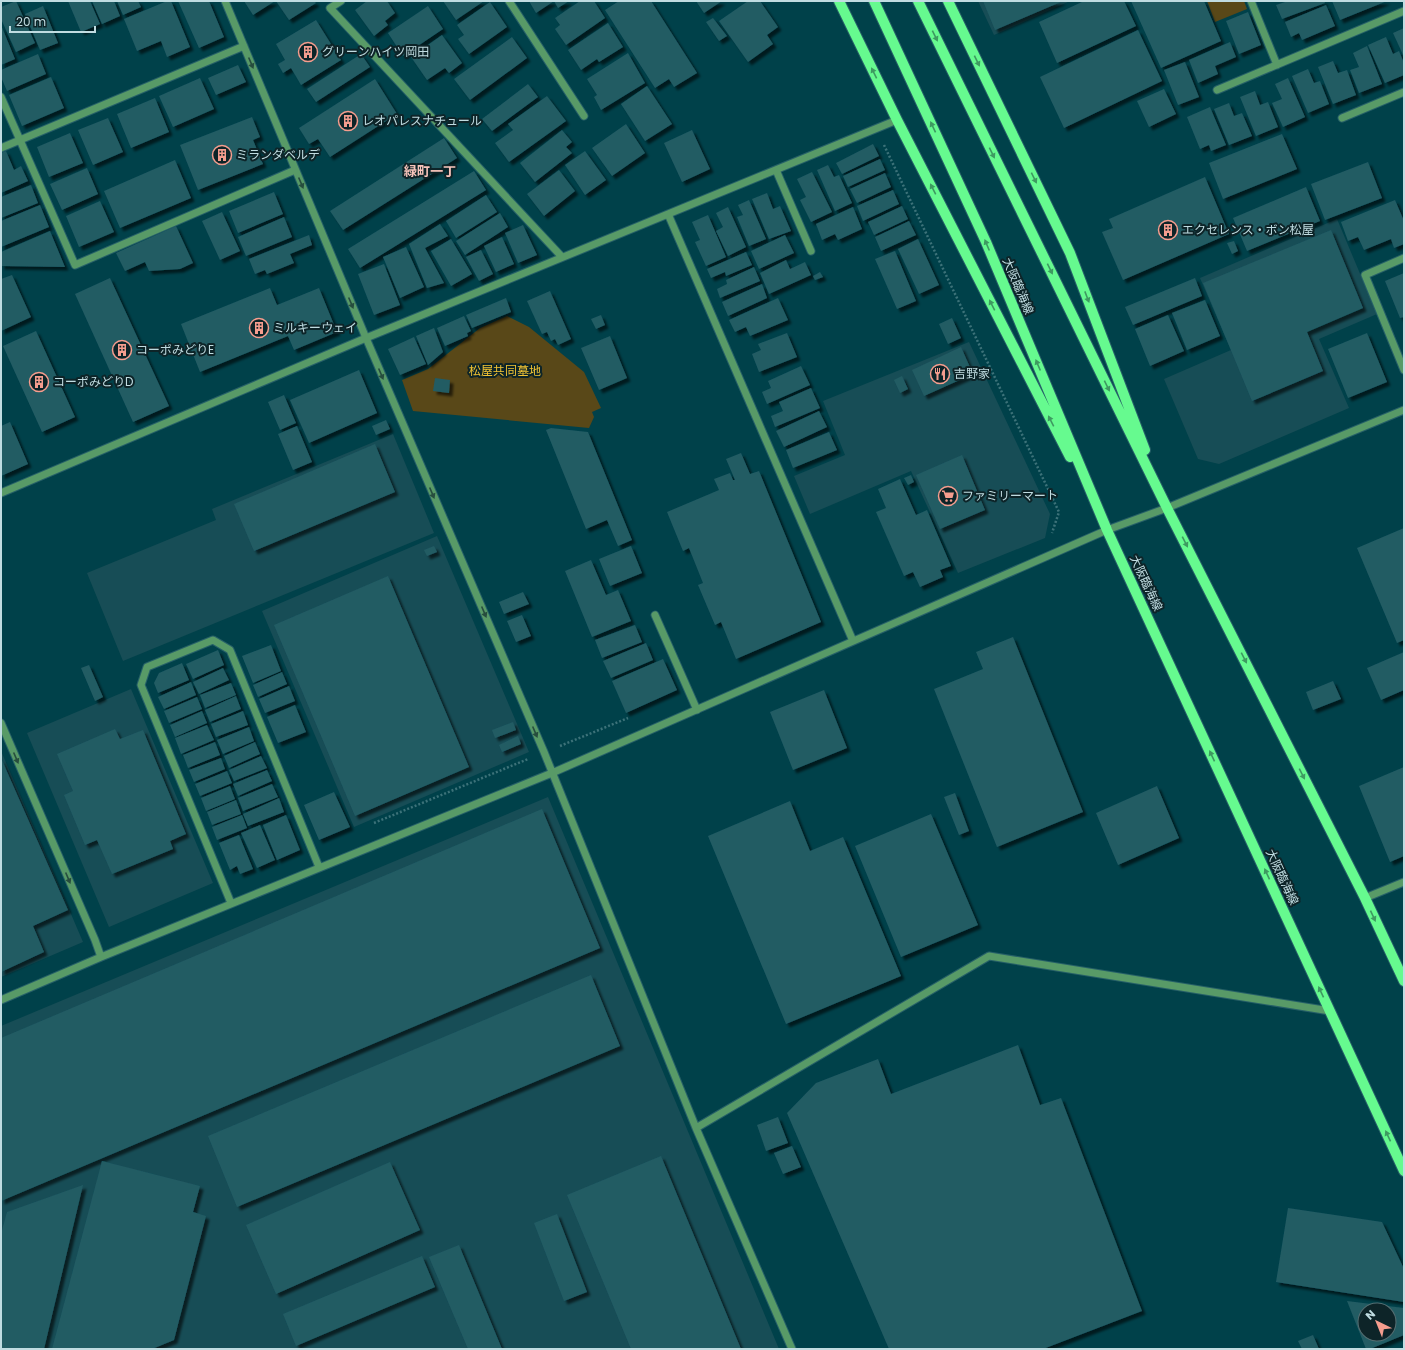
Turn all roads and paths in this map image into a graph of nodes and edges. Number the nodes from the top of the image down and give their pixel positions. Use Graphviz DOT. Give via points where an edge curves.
graph roads {
  1 [pos="225,1"];
  2 [pos="341,1"];
  3 [pos="509,1"];
  4 [pos="839,1"];
  5 [pos="874,1"];
  6 [pos="918,1"];
  7 [pos="948,1"];
  8 [pos="1251,1"];
  9 [pos="1404,11"];
  10 [pos="244,46"];
  11 [pos="1277,65"];
  12 [pos="1217,90"];
  13 [pos="1404,92"];
  14 [pos="1,97"];
  15 [pos="584,116"];
  16 [pos="1342,118"];
  17 [pos="897,120"];
  18 [pos="877,128"];
  19 [pos="19,140"];
  20 [pos="1,148"];
  21 [pos="295,170"];
  22 [pos="776,170"];
  23 [pos="668,214"];
  24 [pos="811,251"];
  25 [pos="562,257"];
  26 [pos="1404,258"];
  27 [pos="366,338"];
  28 [pos="1404,370"];
  29 [pos="1404,410"];
  30 [pos="1,493"];
  31 [pos="1167,508"];
  32 [pos="1107,530"];
  33 [pos="1051,539"];
  34 [pos="655,615"];
  35 [pos="853,641"];
  36 [pos="697,710"];
  37 [pos="631,716"];
  38 [pos="1,723"];
  39 [pos="544,752"];
  40 [pos="552,773"];
  41 [pos="370,825"];
  42 [pos="319,867"];
  43 [pos="1404,882"];
  44 [pos="1365,898"];
  45 [pos="232,903"];
  46 [pos="100,957"];
  47 [pos="1404,982"];
  48 [pos="1,1000"];
  49 [pos="1330,1011"];
  50 [pos="696,1128"];
  51 [pos="1404,1171"];
  52 [pos="792,1349"];
  1 -- 10 [label="street"];
  2 -- 25 [label="street" via="330,8"];
  3 -- 15 [label="street"];
  17 -- 4 [label="main road, one-way"];
  32 -- 5 [label="main road, 大阪臨海線, one-way" via="986,242"];
  6 -- 31 [label="main road, one-way"];
  7 -- 31 [label="main road, one-way" via="1070,253"];
  8 -- 11 [label="street"];
  9 -- 11 [label="street"];
  10 -- 19 [label="street"];
  10 -- 21 [label="street, one-way"];
  11 -- 12 [label="street"];
  13 -- 16 [label="street"];
  14 -- 19 [label="street"];
  17 -- 18 [label="street"];
  32 -- 17 [label="main road, one-way"];
  18 -- 22 [label="street"];
  18 -- 33 [label="path" via="1059,512"];
  19 -- 20 [label="street"];
  19 -- 21 [label="street" via="75,265"];
  21 -- 27 [label="street, one-way"];
  22 -- 23 [label="street"];
  22 -- 24 [label="street"];
  23 -- 25 [label="street"];
  23 -- 35 [label="street"];
  25 -- 27 [label="street"];
  26 -- 28 [label="street" via="1365,275"];
  27 -- 30 [label="street"];
  27 -- 39 [label="street, one-way"];
  29 -- 31 [label="street"];
  31 -- 32 [label="street"];
  31 -- 44 [label="main road, one-way"];
  32 -- 35 [label="street"];
  49 -- 32 [label="main road, 大阪臨海線, one-way"];
  34 -- 36 [label="street"];
  35 -- 36 [label="street"];
  36 -- 40 [label="street"];
  37 -- 39 [label="path"];
  38 -- 46 [label="street, one-way"];
  39 -- 40 [label="street"];
  39 -- 41 [label="path"];
  40 -- 42 [label="street"];
  40 -- 50 [label="street"];
  42 -- 45 [label="street"];
  42 -- 45 [label="street" via="230,650 213,640 147,667 141,685"];
  43 -- 44 [label="street"];
  44 -- 47 [label="main road, one-way"];
  45 -- 46 [label="street"];
  46 -- 48 [label="street"];
  49 -- 50 [label="street" via="989,956"];
  51 -- 49 [label="main road, 大阪臨海線, one-way"];
  50 -- 52 [label="street"];
}
